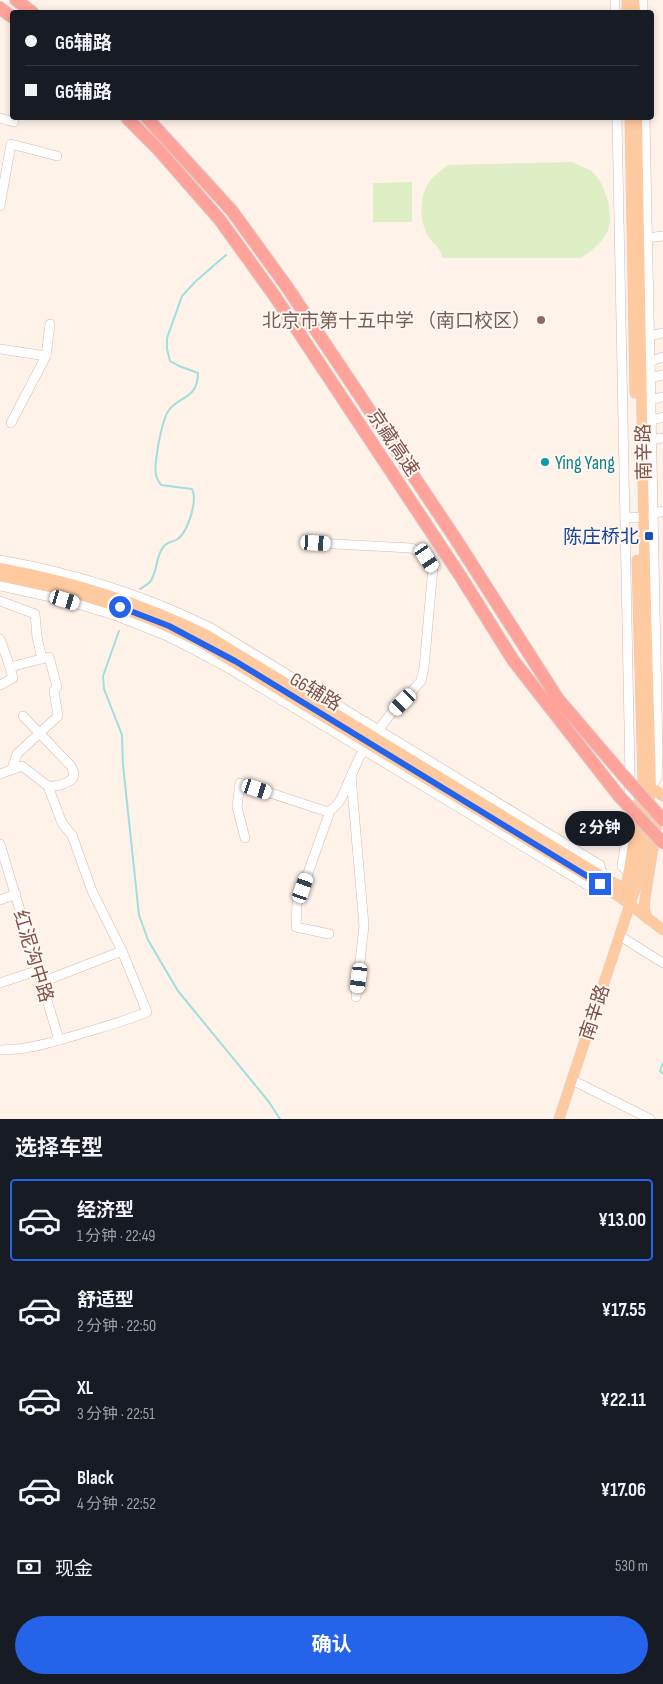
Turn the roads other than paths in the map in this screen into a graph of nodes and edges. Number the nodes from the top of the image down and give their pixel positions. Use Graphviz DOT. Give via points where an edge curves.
graph roads {
  1 [pos="16,0"];
  2 [pos="29,10"];
  3 [pos="0,118"];
  4 [pos="129,120"];
  5 [pos="149,120"];
  6 [pos="617,120"];
  7 [pos="630,120"];
  8 [pos="637,120"];
  9 [pos="645,120"];
  10 [pos="14,122"];
  11 [pos="57,156"];
  12 [pos="0,206"];
  13 [pos="663,236"];
  14 [pos="647,238"];
  15 [pos="50,324"];
  16 [pos="663,333"];
  17 [pos="649,336"];
  18 [pos="0,349"];
  19 [pos="46,356"];
  20 [pos="663,357"];
  21 [pos="649,362"];
  22 [pos="663,375"];
  23 [pos="649,378"];
  24 [pos="663,397"];
  25 [pos="649,400"];
  26 [pos="663,417"];
  27 [pos="650,421"];
  28 [pos="11,423"];
  29 [pos="663,438"];
  30 [pos="650,440"];
  31 [pos="663,511"];
  32 [pos="644,516"];
  33 [pos="625,518"];
  34 [pos="316,543"];
  35 [pos="0,560"];
  36 [pos="0,568"];
  37 [pos="0,576"];
  38 [pos="0,586"];
  39 [pos="0,601"];
  40 [pos="655,611"];
  41 [pos="0,639"];
  42 [pos="42,658"];
  43 [pos="10,667"];
  44 [pos="0,685"];
  45 [pos="23,716"];
  46 [pos="40,734"];
  47 [pos="372,740"];
  48 [pos="12,769"];
  49 [pos="0,774"];
  50 [pos="626,774"];
  51 [pos="351,776"];
  52 [pos="647,785"];
  53 [pos="48,786"];
  54 [pos="663,796"];
  55 [pos="330,811"];
  56 [pos="663,815"];
  57 [pos="663,820"];
  58 [pos="245,838"];
  59 [pos="663,843"];
  60 [pos="0,844"];
  61 [pos="629,873"];
  62 [pos="602,880"];
  63 [pos="626,889"];
  64 [pos="16,894"];
  65 [pos="0,900"];
  66 [pos="627,902"];
  67 [pos="648,918"];
  68 [pos="663,930"];
  69 [pos="329,934"];
  70 [pos="620,936"];
  71 [pos="122,951"];
  72 [pos="663,963"];
  73 [pos="39,970"];
  74 [pos="42,982"];
  75 [pos="0,983"];
  76 [pos="356,997"];
  77 [pos="59,1040"];
  78 [pos="0,1050"];
  79 [pos="572,1080"];
  80 [pos="560,1119"];
  81 [pos="650,1119"];
  1 -- 2 [label="highway"];
  3 -- 10 [label="street"];
  4 -- 59 [label="highway, 京藏高速, bridge" via="220,220 279,303 513,660 619,796"];
  5 -- 50 [label="highway, 京藏高速" via="232,211 287,287 455,538 558,699"];
  6 -- 33 [label="street"];
  7 -- 32 [label="main road, 南辛路"];
  8 -- 32 [label="main road, 南辛路"];
  9 -- 14 [label="street"];
  11 -- 12 [label="street" via="11,144"];
  13 -- 14 [label="street"];
  14 -- 17 [label="street"];
  15 -- 19 [label="street"];
  16 -- 17 [label="street"];
  17 -- 21 [label="street"];
  18 -- 19 [label="street"];
  19 -- 28 [label="street"];
  20 -- 21 [label="street"];
  21 -- 23 [label="street"];
  22 -- 23 [label="street"];
  23 -- 25 [label="street"];
  24 -- 25 [label="street"];
  25 -- 27 [label="street"];
  26 -- 27 [label="street"];
  27 -- 30 [label="street"];
  29 -- 30 [label="street"];
  30 -- 32 [label="street"];
  31 -- 32 [label="street"];
  32 -- 33 [label="street"];
  32 -- 40 [label="main road, 南辛路"];
  32 -- 52 [label="main road, 南辛路"];
  33 -- 50 [label="street"];
  34 -- 47 [label="street" via="411,548 419,551 433,567 421,681"];
  35 -- 47 [label="street, G6辅路" via="71,574 125,590 176,611 243,646"];
  36 -- 47 [label="main road, G6辅路" via="69,582 173,618 239,653"];
  37 -- 47 [label="main road, G6辅路" via="67,591 169,626"];
  38 -- 47 [label="street, G6辅路" via="65,600 165,635"];
  39 -- 42 [label="street" via="35,614"];
  40 -- 52 [label="main road, 南辛路"];
  41 -- 43 [label="street"];
  42 -- 43 [label="street"];
  42 -- 46 [label="street" via="49,656 57,687 54,690 58,716"];
  43 -- 44 [label="street" via="13,678"];
  45 -- 46 [label="street"];
  46 -- 48 [label="street" via="17,754"];
  46 -- 53 [label="street" via="74,772 68,783"];
  47 -- 51 [label="street"];
  47 -- 62 [label="main road, G6辅路"];
  47 -- 62 [label="street, G6辅路" via="600,865"];
  48 -- 49 [label="street"];
  48 -- 53 [label="street" via="22,766"];
  50 -- 52 [label="street"];
  50 -- 57 [label="highway, 京藏高速, bridge"];
  50 -- 61 [label="street" via="628,827 622,866"];
  51 -- 55 [label="street" via="336,808"];
  51 -- 76 [label="street" via="364,926"];
  52 -- 54 [label="main road"];
  52 -- 61 [label="main road"];
  52 -- 66 [label="main road" via="637,883"];
  53 -- 71 [label="street" via="62,823 72,835 92,891"];
  55 -- 58 [label="street" via="240,783 237,807"];
  55 -- 69 [label="street" via="297,904 296,928"];
  56 -- 67 [label="main road" via="657,823 645,898 644,910"];
  60 -- 64 [label="street, 红泥沟中路"];
  61 -- 63 [label="main road"];
  62 -- 63 [label="main road, G6辅路"];
  62 -- 66 [label="main road, G6辅路"];
  63 -- 66 [label="main road"];
  64 -- 65 [label="street"];
  64 -- 73 [label="street, 红泥沟中路"];
  66 -- 67 [label="main road, G6辅路"];
  66 -- 70 [label="main road, 南辛路"];
  67 -- 68 [label="main road, G6辅路"];
  70 -- 72 [label="street"];
  70 -- 79 [label="main road, 南辛路"];
  71 -- 74 [label="street"];
  71 -- 77 [label="street" via="147,1012"];
  73 -- 74 [label="street, 红泥沟中路"];
  73 -- 75 [label="street"];
  74 -- 77 [label="street, 红泥沟中路"];
  77 -- 78 [label="street" via="17,1050"];
  79 -- 80 [label="main road, 南辛路"];
  79 -- 81 [label="street"];
}
